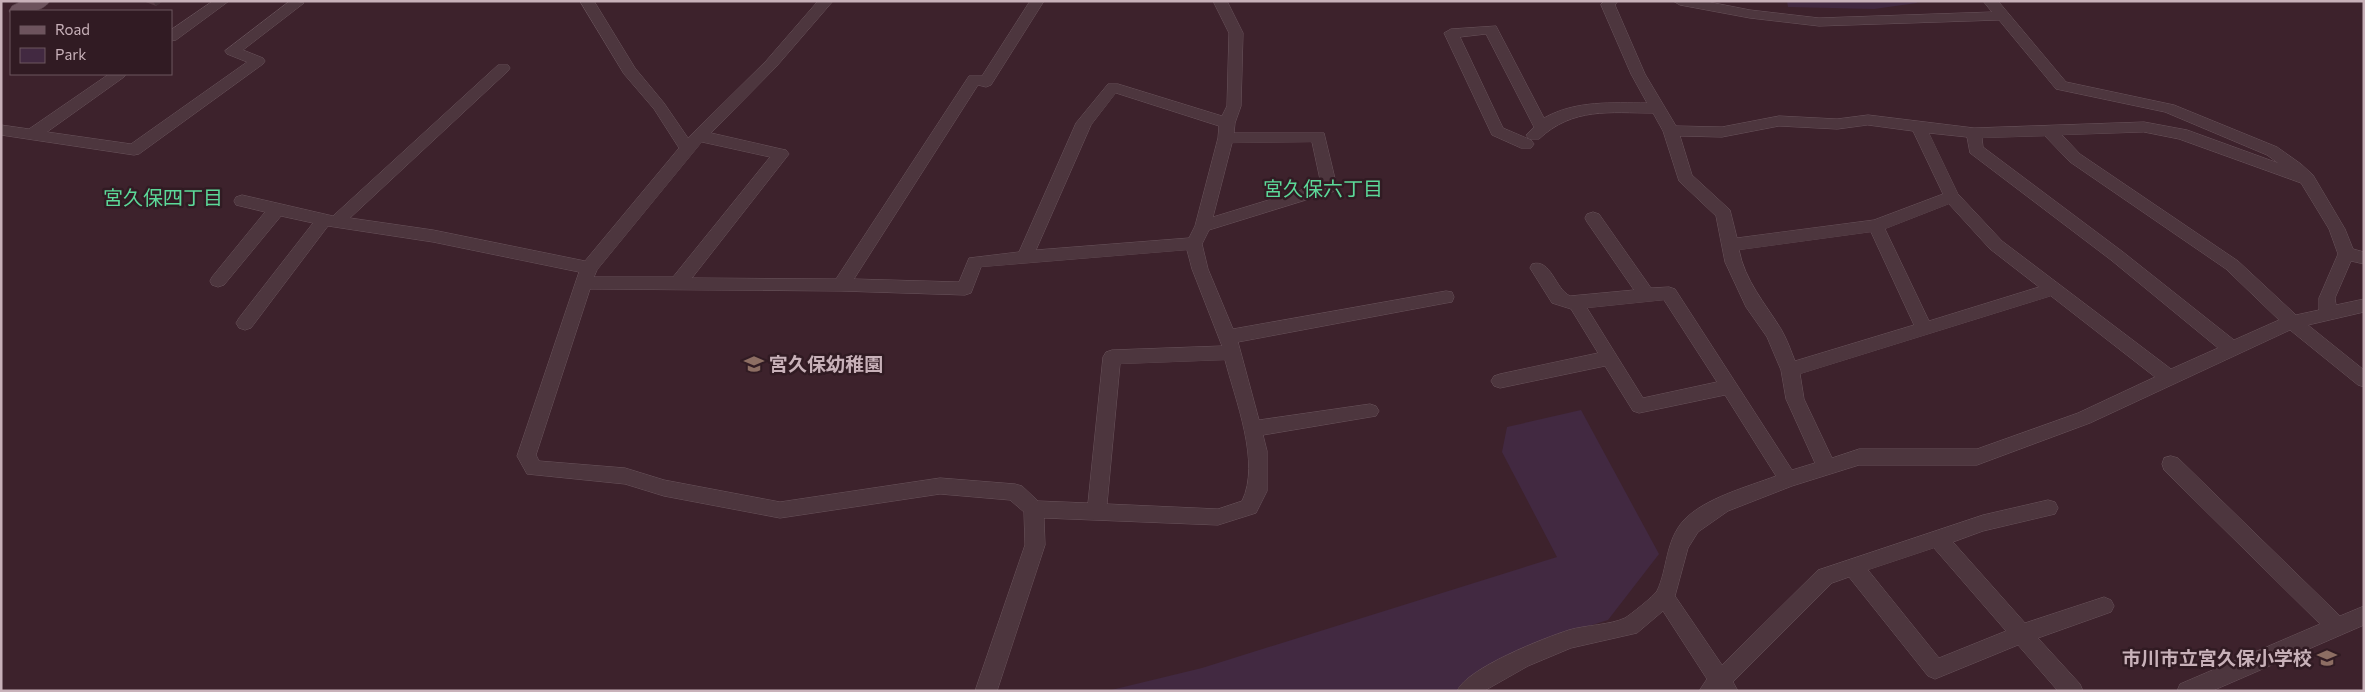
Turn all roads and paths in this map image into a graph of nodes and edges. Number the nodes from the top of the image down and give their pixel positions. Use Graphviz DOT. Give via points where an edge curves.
graph roads {
  1 [pos="39,1"];
  2 [pos="222,1"];
  3 [pos="587,1"];
  4 [pos="826,1"];
  5 [pos="1037,1"];
  6 [pos="1220,1"];
  7 [pos="1612,1"];
  8 [pos="1680,1"];
  9 [pos="1990,1"];
  10 [pos="296,3"];
  11 [pos="22,10"];
  12 [pos="2002,16"];
  13 [pos="172,36"];
  14 [pos="503,68"];
  15 [pos="118,75"];
  16 [pos="1658,108"];
  17 [pos="1541,126"];
  18 [pos="1918,126"];
  19 [pos="2047,129"];
  20 [pos="1,130"];
  21 [pos="1226,131"];
  22 [pos="1671,131"];
  23 [pos="1974,133"];
  24 [pos="33,134"];
  25 [pos="699,136"];
  26 [pos="688,148"];
  27 [pos="2307,179"];
  28 [pos="1952,197"];
  29 [pos="242,201"];
  30 [pos="277,209"];
  31 [pos="1593,218"];
  32 [pos="331,220"];
  33 [pos="1203,226"];
  34 [pos="1876,226"];
  35 [pos="1194,244"];
  36 [pos="1730,246"];
  37 [pos="2346,254"];
  38 [pos="1025,257"];
  39 [pos="2364,258"];
  40 [pos="1538,268"];
  41 [pos="586,275"];
  42 [pos="218,281"];
  43 [pos="676,284"];
  44 [pos="840,284"];
  45 [pos="2053,289"];
  46 [pos="1647,295"];
  47 [pos="1446,297"];
  48 [pos="1575,302"];
  49 [pos="2364,305"];
  50 [pos="2328,315"];
  51 [pos="245,323"];
  52 [pos="2293,323"];
  53 [pos="1924,329"];
  54 [pos="1230,345"];
  55 [pos="2232,349"];
  56 [pos="1609,358"];
  57 [pos="1790,370"];
  58 [pos="2170,378"];
  59 [pos="2364,380"];
  60 [pos="1500,381"];
  61 [pos="1729,387"];
  62 [pos="1370,410"];
  63 [pos="1252,429"];
  64 [pos="2171,464"];
  65 [pos="1826,466"];
  66 [pos="1788,480"];
  67 [pos="2048,508"];
  68 [pos="1034,509"];
  69 [pos="1097,513"];
  70 [pos="1937,538"];
  71 [pos="1853,567"];
  72 [pos="1665,597"];
  73 [pos="2104,606"];
  74 [pos="2364,615"];
  75 [pos="2337,627"];
  76 [pos="2022,634"];
  77 [pos="1719,687"];
  78 [pos="986,691"];
  79 [pos="1468,691"];
  80 [pos="2072,691"];
  81 [pos="2188,691"];
  1 -- 11 [label="main road"];
  2 -- 13 [label="street"];
  3 -- 26 [label="street" via="628,71 659,106"];
  4 -- 25 [label="street" via="771,64"];
  5 -- 44 [label="street" via="986,82 974,79"];
  6 -- 21 [label="street" via="1236,33 1234,106"];
  7 -- 16 [label="street" via="1608,5 1638,74"];
  8 -- 12 [label="street" via="1820,22"];
  9 -- 12 [label="street"];
  10 -- 24 [label="street" via="232,51 258,61 134,150"];
  12 -- 27 [label="street" via="2061,86 2169,108 2272,151"];
  14 -- 32 [label="street"];
  15 -- 24 [label="street"];
  16 -- 17 [label="street" via="1583,110 1563,114"];
  16 -- 22 [label="street"];
  17 -- 17 [label="street" via="1524,147 1497,131 1451,32 1491,30"];
  18 -- 22 [label="street" via="1868,120 1837,124 1779,122 1722,132"];
  18 -- 23 [label="street"];
  18 -- 28 [label="street"];
  19 -- 23 [label="street"];
  19 -- 27 [label="street" via="2144,127 2182,134"];
  19 -- 52 [label="street" via="2075,158 2232,265"];
  20 -- 24 [label="street"];
  21 -- 33 [label="street"];
  21 -- 33 [label="street" via="1319,136 1329,187"];
  21 -- 38 [label="street" via="1113,87 1084,123"];
  22 -- 36 [label="street" via="1685,177 1724,214"];
  23 -- 55 [label="street" via="1975,149 2117,256"];
  25 -- 26 [label="street"];
  25 -- 43 [label="street" via="781,154"];
  26 -- 41 [label="street"];
  27 -- 37 [label="street" via="2337,229"];
  28 -- 34 [label="street"];
  28 -- 45 [label="street" via="1996,245"];
  29 -- 30 [label="street"];
  30 -- 32 [label="street"];
  30 -- 42 [label="street"];
  31 -- 46 [label="street"];
  32 -- 41 [label="street" via="432,236"];
  32 -- 51 [label="street"];
  33 -- 35 [label="street"];
  34 -- 36 [label="street"];
  34 -- 53 [label="street"];
  35 -- 38 [label="street"];
  35 -- 54 [label="street" via="1200,270"];
  36 -- 57 [label="street" via="1733,262 1752,302 1775,334"];
  37 -- 39 [label="street"];
  37 -- 50 [label="street" via="2327,298"];
  38 -- 44 [label="street" via="975,262 965,288"];
  40 -- 48 [label="street" via="1558,298 1568,303"];
  41 -- 43 [label="street"];
  41 -- 68 [label="street" via="526,456 534,468 625,476 664,488 780,510 940,486 1015,492"];
  43 -- 44 [label="street"];
  45 -- 53 [label="street"];
  45 -- 58 [label="street"];
  46 -- 48 [label="street"];
  46 -- 61 [label="street" via="1669,293"];
  47 -- 54 [label="street"];
  48 -- 56 [label="street"];
  49 -- 50 [label="street"];
  50 -- 52 [label="street"];
  52 -- 55 [label="street"];
  52 -- 59 [label="street"];
  53 -- 57 [label="street"];
  54 -- 63 [label="street"];
  54 -- 69 [label="street" via="1112,357"];
  55 -- 58 [label="street"];
  56 -- 60 [label="street"];
  56 -- 61 [label="street" via="1640,406"];
  57 -- 65 [label="street" via="1795,399"];
  58 -- 65 [label="street" via="2084,418 1977,457 1859,457"];
  61 -- 66 [label="street"];
  62 -- 63 [label="street"];
  63 -- 69 [label="street" via="1258,451 1257,491 1248,507 1218,517"];
  64 -- 75 [label="street"];
  65 -- 66 [label="street"];
  66 -- 72 [label="street" via="1721,505 1690,526 1679,545"];
  67 -- 70 [label="street"];
  68 -- 69 [label="street"];
  68 -- 78 [label="street" via="1035,546"];
  70 -- 71 [label="street"];
  70 -- 76 [label="street"];
  71 -- 76 [label="street" via="1935,669"];
  71 -- 77 [label="street" via="1825,576"];
  72 -- 77 [label="street"];
  72 -- 79 [label="street" via="1630,626 1570,639 1521,659"];
  73 -- 76 [label="street"];
  74 -- 75 [label="street"];
  75 -- 81 [label="street"];
  76 -- 80 [label="street"];
}
